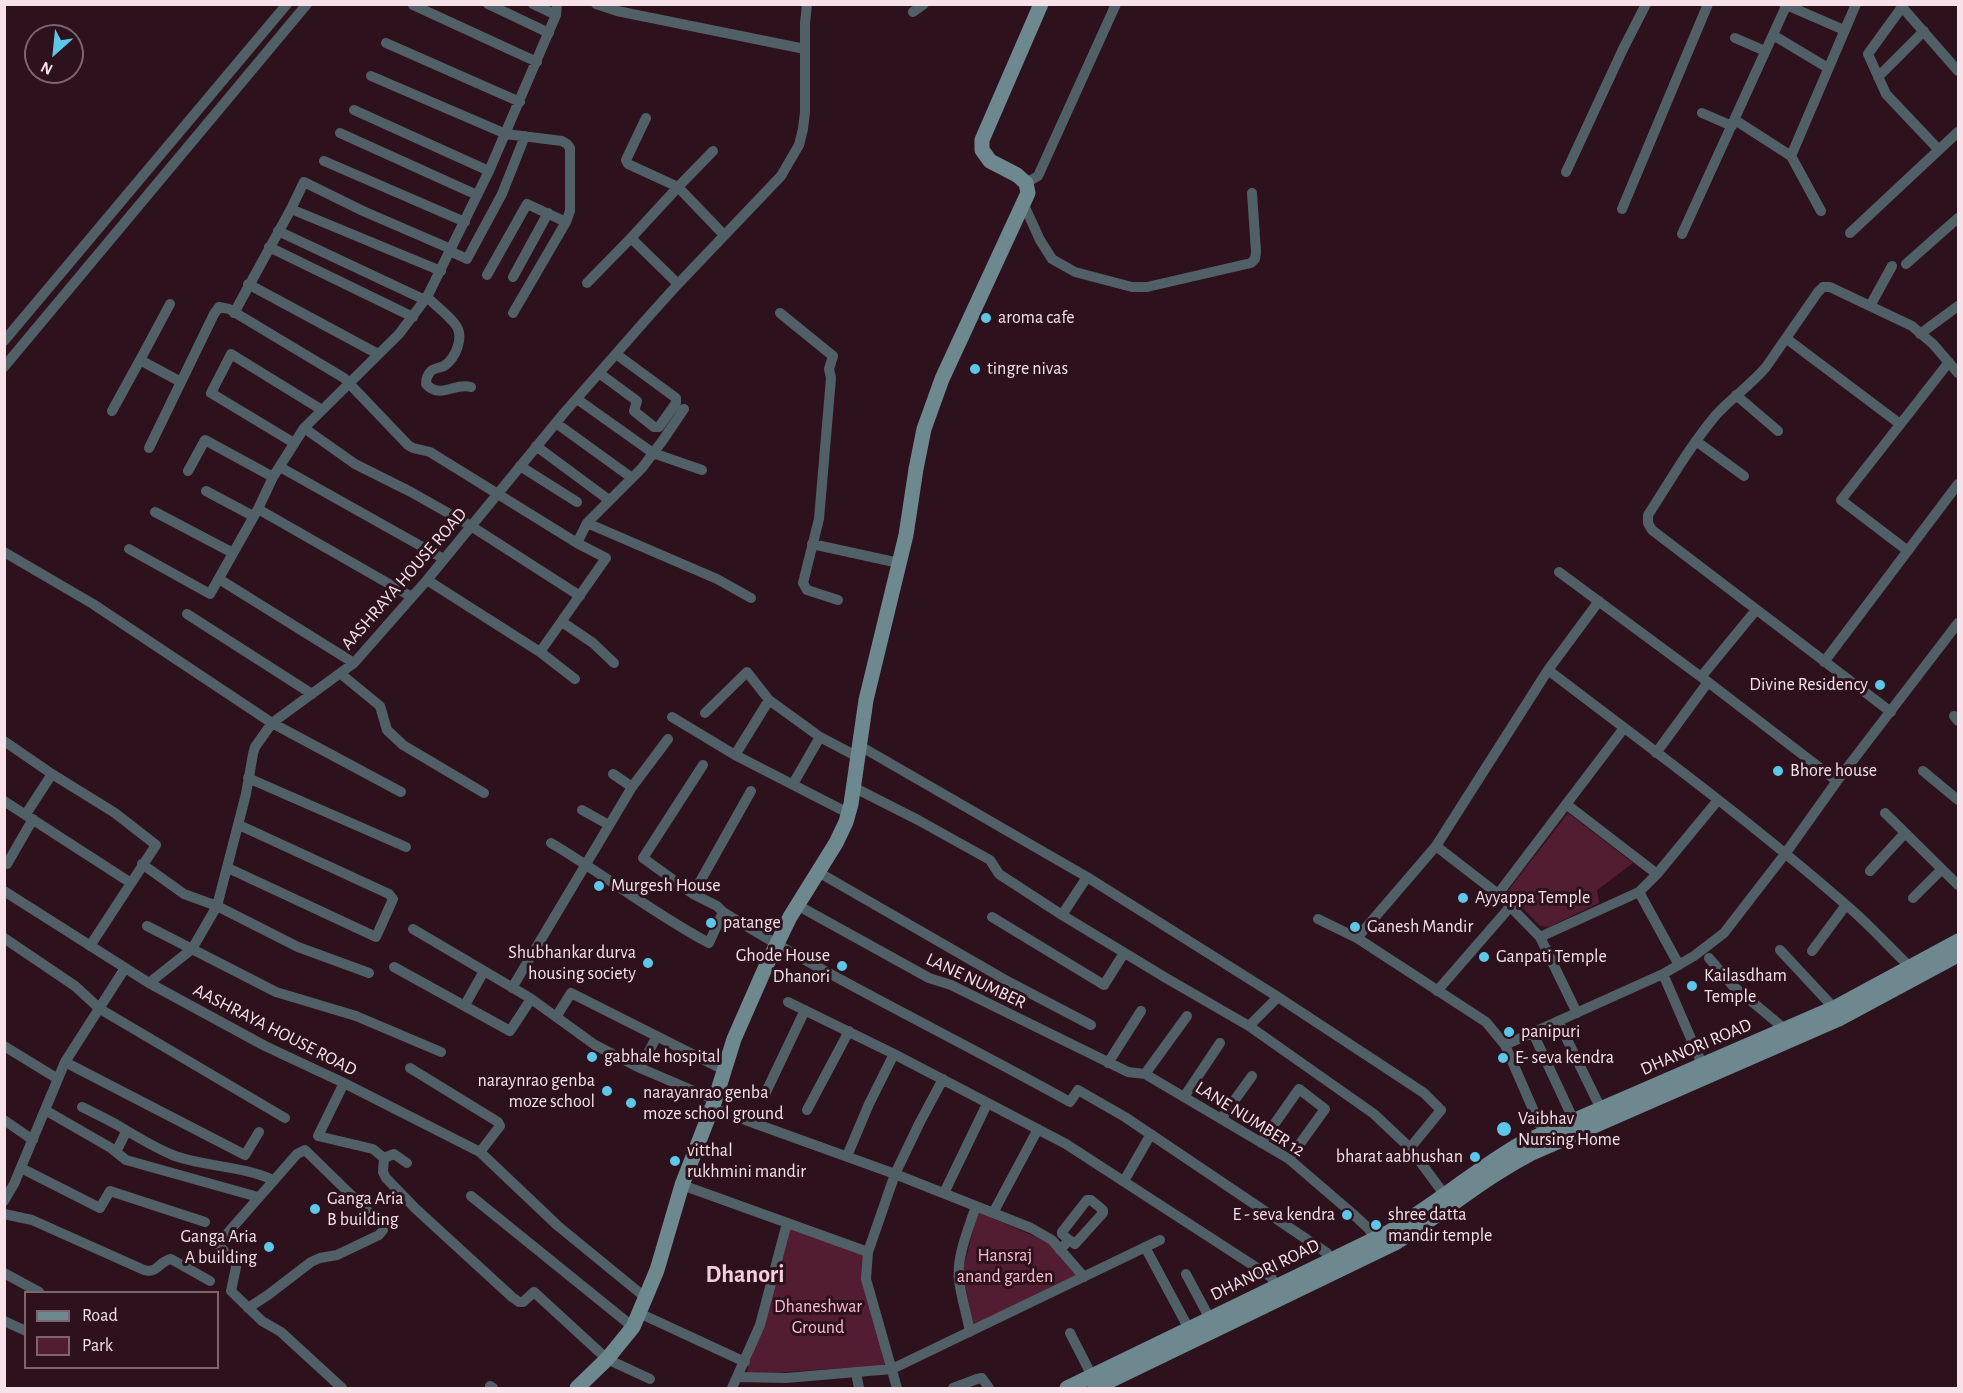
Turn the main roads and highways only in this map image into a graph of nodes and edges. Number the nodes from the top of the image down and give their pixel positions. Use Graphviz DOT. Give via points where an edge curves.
graph roads {
  1 [pos="1041,4"];
  2 [pos="1959,941"];
  3 [pos="1959,955"];
  4 [pos="1705,1071"];
  5 [pos="1546,1139"];
  6 [pos="1280,1292"];
  7 [pos="1175,1343"];
  8 [pos="1094,1382"];
  9 [pos="577,1389"];
  10 [pos="1067,1389"];
  1 -- 9 [label="main road" via="981,150 1026,183 1028,193 942,379 924,429 906,535 872,674 849,813 836,843 776,945 734,1039 682,1185 657,1270 636,1320 607,1359"];
  2 -- 4 [label="main road, DHANORI ROAD"];
  3 -- 4 [label="main road, DHANORI ROAD" via="1839,1019"];
  4 -- 5 [label="main road, DHANORI ROAD"];
  4 -- 5 [label="main road, DHANORI ROAD" via="1601,1109"];
  5 -- 6 [label="main road, DHANORI ROAD" via="1506,1152 1414,1224 1389,1232 1379,1243"];
  6 -- 7 [label="main road, DHANORI ROAD"];
  6 -- 7 [label="main road, DHANORI ROAD" via="1210,1318 1189,1329"];
  7 -- 8 [label="main road, DHANORI ROAD"];
  8 -- 10 [label="main road, DHANORI ROAD"];
}
